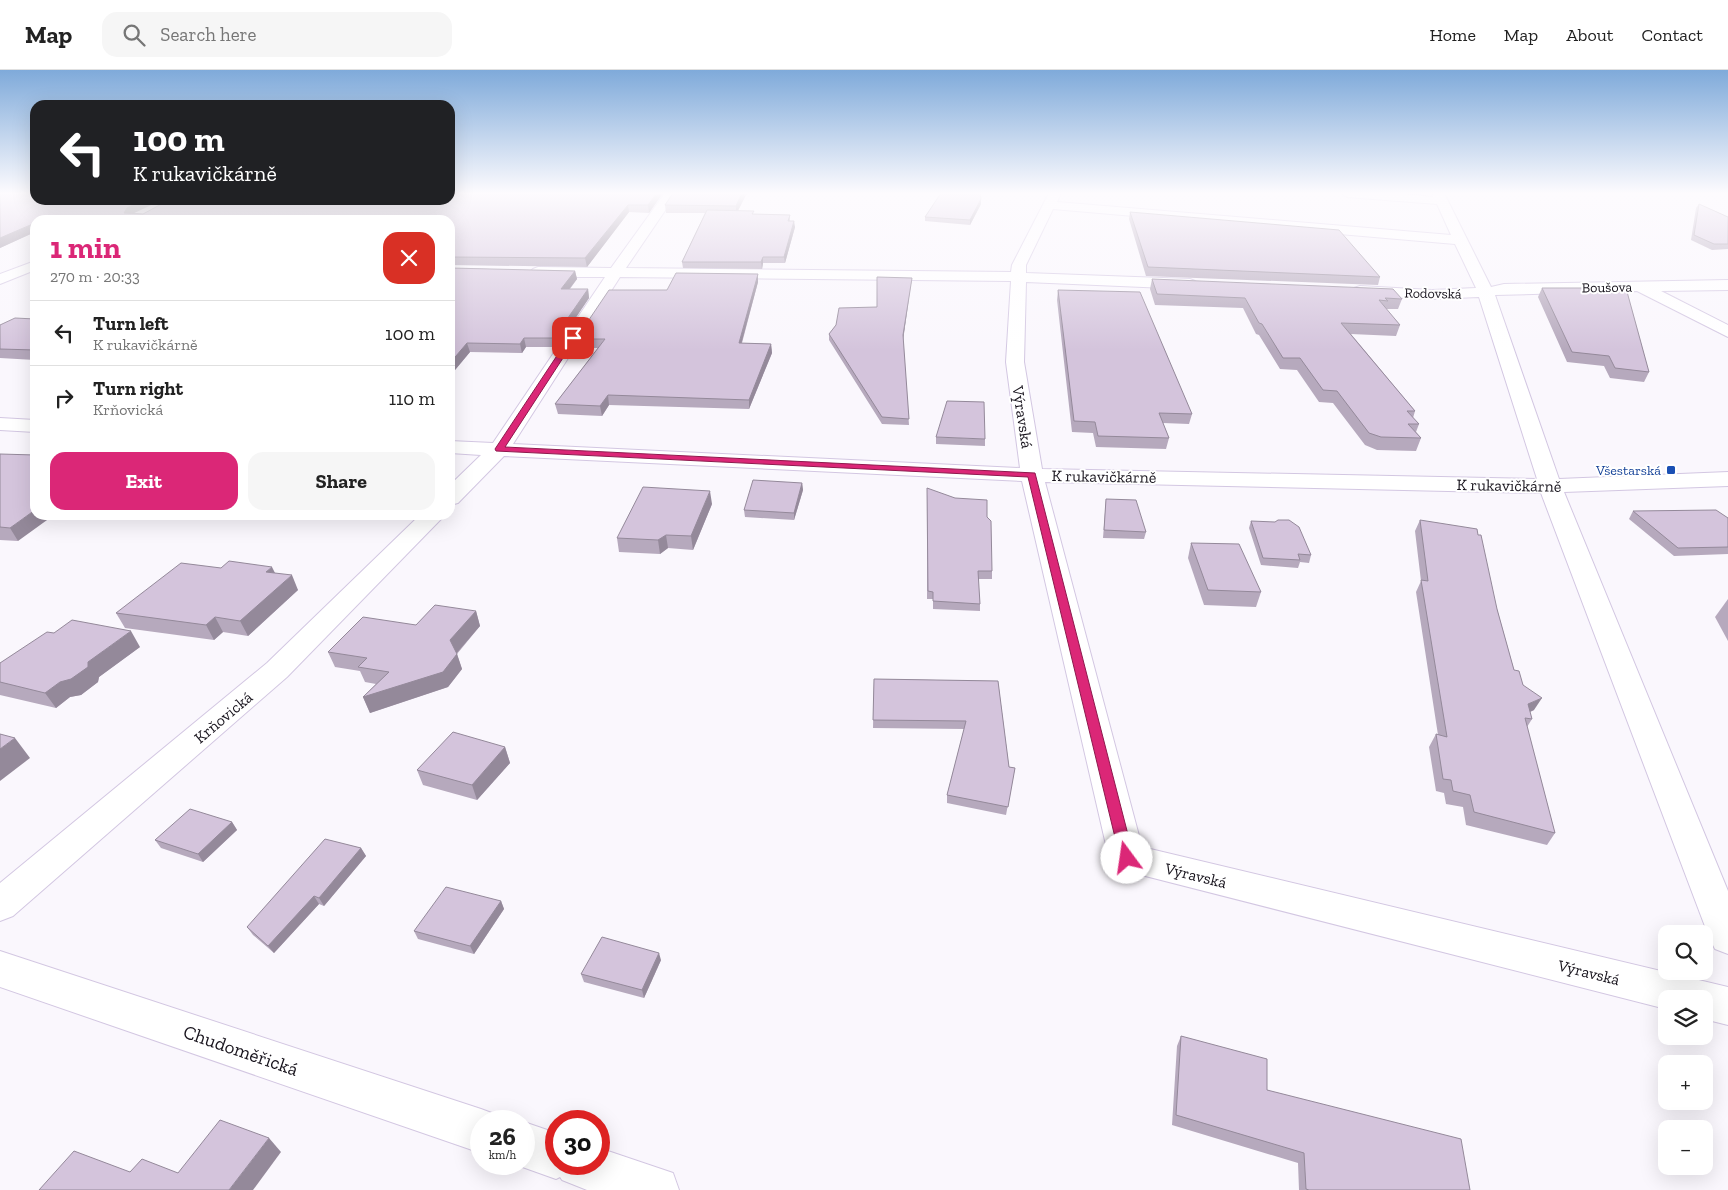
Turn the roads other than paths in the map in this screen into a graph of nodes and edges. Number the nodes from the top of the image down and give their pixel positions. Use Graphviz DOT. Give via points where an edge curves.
graph roads {
  1 [pos="635,245"];
  2 [pos="1029,245"];
  3 [pos="1463,245"];
  4 [pos="9,259"];
  5 [pos="30,259"];
  6 [pos="30,268"];
  7 [pos="528,272"];
  8 [pos="615,274"];
  9 [pos="1019,277"];
  10 [pos="0,279"];
  11 [pos="1206,285"];
  12 [pos="1728,285"];
  13 [pos="1641,286"];
  14 [pos="1345,291"];
  15 [pos="1486,293"];
  16 [pos="1728,332"];
  17 [pos="0,424"];
  18 [pos="30,426"];
  19 [pos="455,447"];
  20 [pos="499,449"];
  21 [pos="1032,475"];
  22 [pos="1728,479"];
  23 [pos="1550,486"];
  24 [pos="455,493"];
  25 [pos="428,520"];
  26 [pos="0,905"];
  27 [pos="1728,937"];
  28 [pos="0,969"];
  29 [pos="1662,990"];
  30 [pos="1713,1002"];
  31 [pos="1728,1006"];
  32 [pos="470,1127"];
  33 [pos="610,1175"];
  34 [pos="656,1190"];
  1 -- 8 [label="street"];
  2 -- 9 [label="street, Výravská" via="1019,265"];
  3 -- 15 [label="street"];
  4 -- 5 [label="street"];
  6 -- 10 [label="street"];
  7 -- 8 [label="street"];
  8 -- 9 [label="street"];
  8 -- 20 [label="street"];
  9 -- 11 [label="street"];
  9 -- 21 [label="street, Výravská" via="1015,362"];
  12 -- 13 [label="street, Boušova"];
  13 -- 15 [label="street, Boušova"];
  13 -- 16 [label="street"];
  14 -- 15 [label="street, Rodovská" via="1443,295"];
  15 -- 23 [label="street"];
  17 -- 18 [label="street"];
  19 -- 20 [label="street, K rukavičkárně"];
  20 -- 21 [label="street, K rukavičkárně"];
  20 -- 24 [label="street"];
  21 -- 23 [label="street, K rukavičkárně"];
  21 -- 29 [label="street, Výravská" via="1127,858"];
  22 -- 23 [label="street, K rukavičkárně"];
  23 -- 27 [label="street"];
  25 -- 26 [label="street, Krňovická" via="277,670"];
  28 -- 32 [label="street, Chudoměřická"];
  30 -- 31 [label="street"];
  33 -- 34 [label="street"];
}
